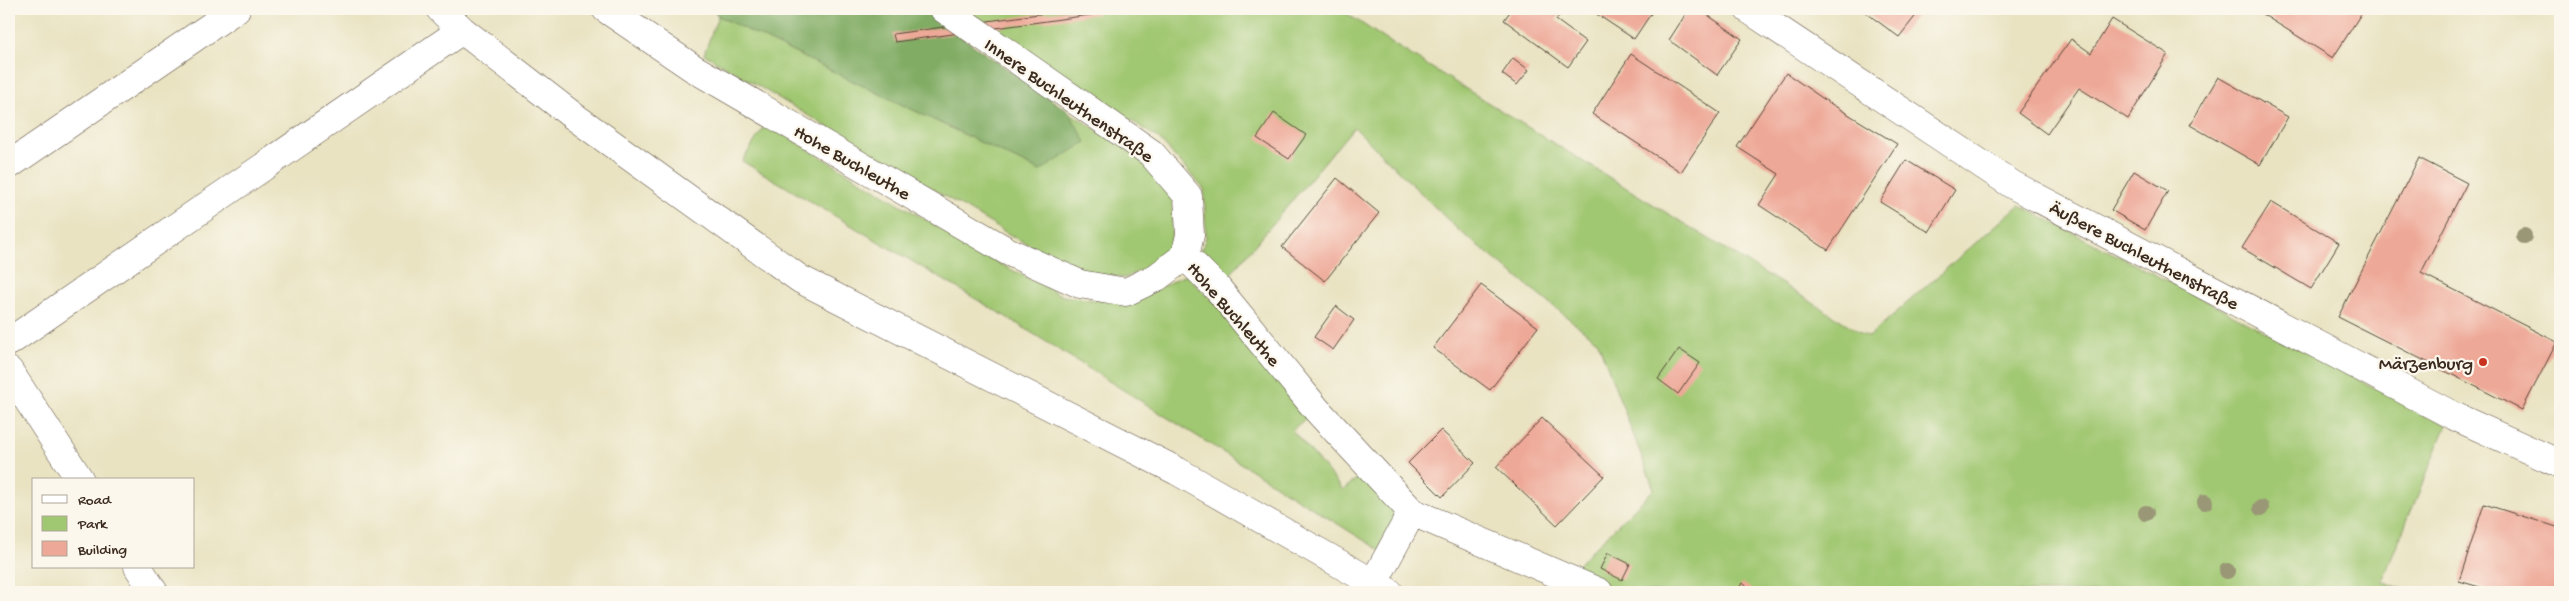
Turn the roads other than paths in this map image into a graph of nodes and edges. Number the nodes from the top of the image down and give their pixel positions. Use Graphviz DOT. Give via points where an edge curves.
graph roads {
  1 [pos="236,9"];
  2 [pos="440,9"];
  3 [pos="606,9"];
  4 [pos="944,9"];
  5 [pos="1748,9"];
  6 [pos="462,30"];
  7 [pos="9,165"];
  8 [pos="1185,256"];
  9 [pos="9,342"];
  10 [pos="9,371"];
  11 [pos="2560,464"];
  12 [pos="79,478"];
  13 [pos="1412,512"];
  14 [pos="139,568"];
  15 [pos="1381,588"];
  16 [pos="154,592"];
  17 [pos="1600,592"];
  1 -- 7 [label="street"];
  2 -- 6 [label="street"];
  3 -- 8 [label="street, Hohe Buchleuthe" via="693,68 1007,251 1080,284 1126,292 1157,277"];
  4 -- 8 [label="street, Innere Buchleuthenstraße" via="1151,153 1188,196 1190,235"];
  5 -- 11 [label="street, Äußere Buchleuthenstraße" via="2013,185 2454,416"];
  6 -- 9 [label="street"];
  6 -- 15 [label="street" via="572,115 800,279 1177,471"];
  8 -- 13 [label="street, Hohe Buchleuthe" via="1218,288 1317,410"];
  10 -- 12 [label="street"];
  13 -- 15 [label="street"];
  13 -- 17 [label="street, Hohe Buchleuthe"];
  14 -- 16 [label="street"];
}
